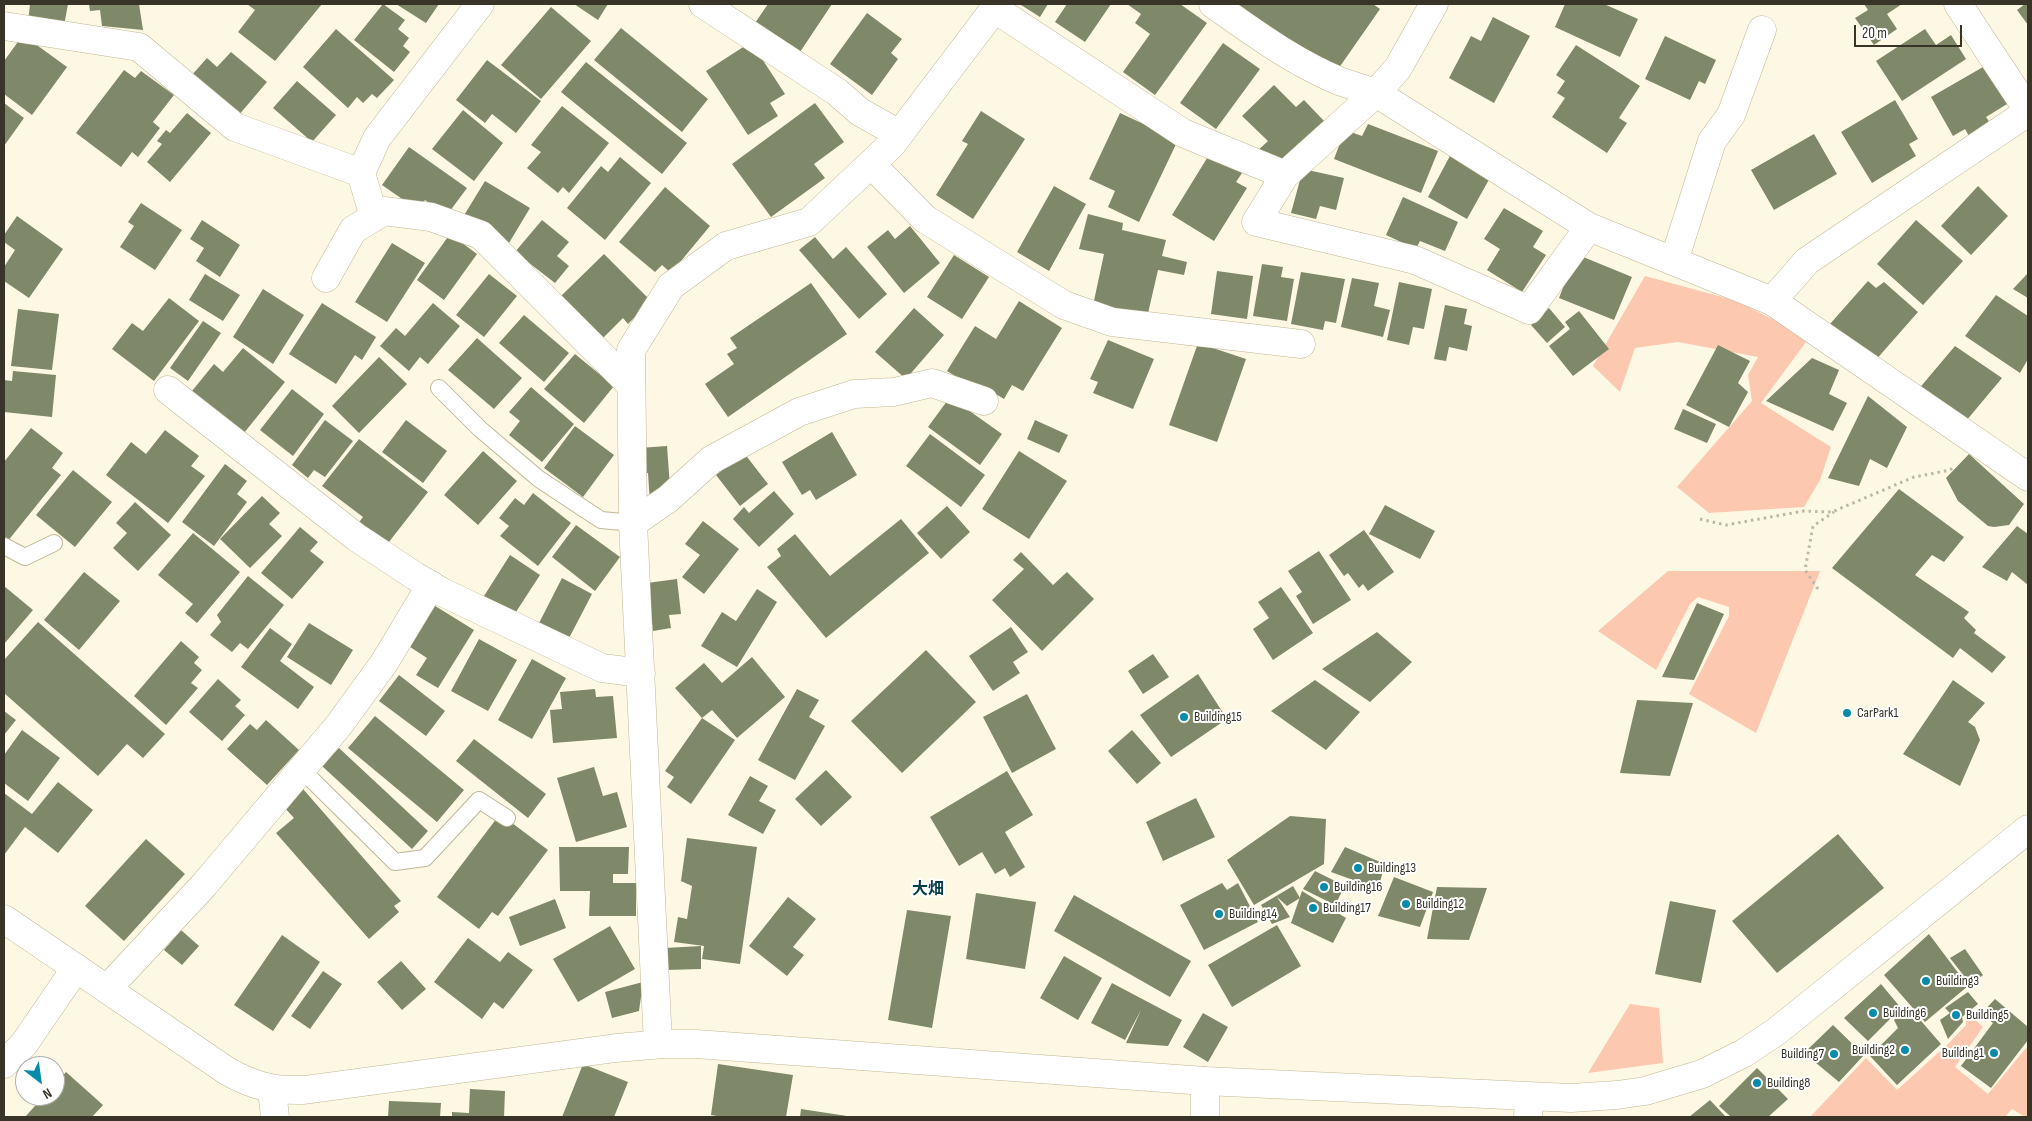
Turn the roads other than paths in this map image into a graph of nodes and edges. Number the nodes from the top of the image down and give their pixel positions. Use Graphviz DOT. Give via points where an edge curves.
graph roads {
  1 [pos="480,4"];
  2 [pos="703,4"];
  3 [pos="1214,4"];
  4 [pos="1434,4"];
  5 [pos="1958,4"];
  6 [pos="996,6"];
  7 [pos="4,26"];
  8 [pos="1762,30"];
  9 [pos="1376,93"];
  10 [pos="2028,111"];
  11 [pos="899,134"];
  12 [pos="870,164"];
  13 [pos="361,173"];
  14 [pos="1285,175"];
  15 [pos="374,217"];
  16 [pos="1589,227"];
  17 [pos="1674,261"];
  18 [pos="326,278"];
  19 [pos="1772,301"];
  20 [pos="1301,344"];
  21 [pos="631,385"];
  22 [pos="439,388"];
  23 [pos="168,390"];
  24 [pos="984,401"];
  25 [pos="2028,476"];
  26 [pos="633,523"];
  27 [pos="54,543"];
  28 [pos="4,546"];
  29 [pos="431,586"];
  30 [pos="641,673"];
  31 [pos="301,769"];
  32 [pos="507,818"];
  33 [pos="2028,829"];
  34 [pos="4,919"];
  35 [pos="76,968"];
  36 [pos="107,989"];
  37 [pos="658,1044"];
  38 [pos="4,1064"];
  39 [pos="1205,1081"];
  40 [pos="272,1090"];
  41 [pos="1528,1107"];
  42 [pos="276,1117"];
  43 [pos="1205,1117"];
  1 -- 13 [label="street" via="377,138"];
  2 -- 11 [label="street" via="836,92 860,112"];
  3 -- 9 [label="street" via="1305,65"];
  4 -- 9 [label="street" via="1398,68"];
  5 -- 10 [label="street"];
  6 -- 11 [label="street"];
  6 -- 14 [label="street" via="1183,133"];
  7 -- 13 [label="street" via="139,47 235,127"];
  8 -- 17 [label="street" via="1731,115 1712,141"];
  9 -- 14 [label="street"];
  9 -- 16 [label="street"];
  10 -- 19 [label="street" via="1807,261"];
  11 -- 12 [label="street"];
  12 -- 20 [label="street" via="925,219 1064,306 1112,322"];
  12 -- 21 [label="street" via="809,222 726,246 671,286 631,350"];
  13 -- 15 [label="street"];
  14 -- 16 [label="street" via="1256,222 1415,260 1529,310"];
  15 -- 18 [label="street" via="353,230"];
  15 -- 21 [label="street" via="384,210 431,217 481,235"];
  16 -- 17 [label="street"];
  17 -- 19 [label="street"];
  19 -- 25 [label="street"];
  21 -- 26 [label="street"];
  22 -- 26 [label="lane" via="480,429 539,479 601,520"];
  23 -- 29 [label="street" via="356,537"];
  24 -- 26 [label="street" via="932,382 894,392 854,394 799,412 711,460 668,499"];
  26 -- 30 [label="street"];
  27 -- 28 [label="lane" via="25,557"];
  29 -- 30 [label="street" via="602,668"];
  29 -- 31 [label="street" via="384,663 339,725"];
  30 -- 37 [label="street"];
  31 -- 32 [label="lane" via="395,862 425,858 479,800"];
  31 -- 36 [label="street" via="204,885"];
  33 -- 41 [label="street" via="1796,1018 1744,1053 1702,1074 1645,1091"];
  34 -- 35 [label="street"];
  35 -- 36 [label="street"];
  35 -- 38 [label="street" via="24,1044"];
  36 -- 40 [label="street" via="227,1071"];
  37 -- 39 [label="street" via="803,1050"];
  37 -- 40 [label="street" via="304,1090"];
  39 -- 41 [label="street"];
  39 -- 43 [label="street"];
  40 -- 42 [label="street"];
}
